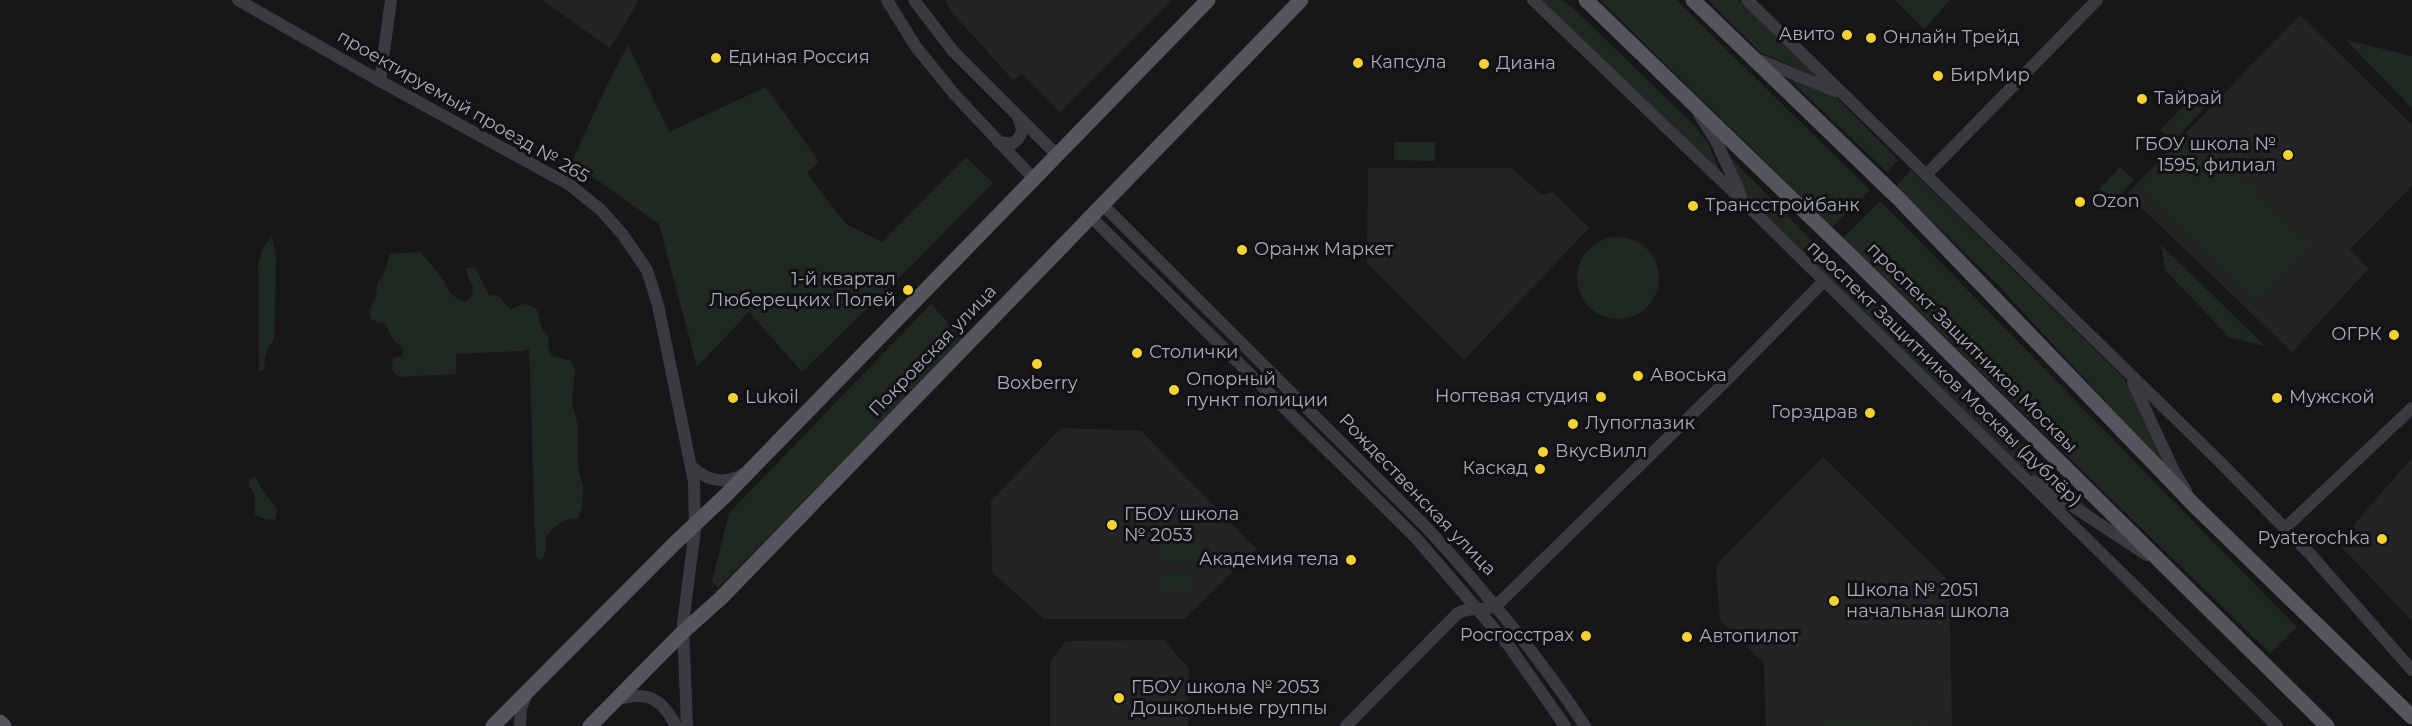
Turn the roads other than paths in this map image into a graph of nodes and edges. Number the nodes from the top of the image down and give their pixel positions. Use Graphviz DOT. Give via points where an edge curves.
graph roads {
  1 [pos="238,0"];
  2 [pos="391,0"];
  3 [pos="887,0"];
  4 [pos="914,0"];
  5 [pos="1208,0"];
  6 [pos="1301,0"];
  7 [pos="1533,0"];
  8 [pos="1586,0"];
  9 [pos="1693,0"];
  10 [pos="1747,0"];
  11 [pos="2097,0"];
  12 [pos="1750,56"];
  13 [pos="380,81"];
  14 [pos="1842,93"];
  15 [pos="1691,101"];
  16 [pos="1017,115"];
  17 [pos="998,142"];
  18 [pos="1057,155"];
  19 [pos="1926,175"];
  20 [pos="1033,178"];
  21 [pos="1745,203"];
  22 [pos="1102,204"];
  23 [pos="1090,216"];
  24 [pos="1823,282"];
  25 [pos="2128,374"];
  26 [pos="2412,408"];
  27 [pos="692,467"];
  28 [pos="2015,469"];
  29 [pos="750,470"];
  30 [pos="2194,505"];
  31 [pos="695,523"];
  32 [pos="2285,528"];
  33 [pos="2169,570"];
  34 [pos="1496,606"];
  35 [pos="1476,607"];
  36 [pos="683,632"];
  37 [pos="2412,670"];
  38 [pos="531,687"];
  39 [pos="612,702"];
  40 [pos="2412,717"];
  41 [pos="0,722"];
  42 [pos="4,726"];
  43 [pos="494,726"];
  44 [pos="520,726"];
  45 [pos="590,726"];
  46 [pos="676,726"];
  47 [pos="687,726"];
  48 [pos="1346,726"];
  49 [pos="1565,726"];
  50 [pos="1585,726"];
  51 [pos="2277,726"];
  52 [pos="2327,726"];
  1 -- 13 [label="street, проектируемый проезд № 265"];
  2 -- 13 [label="street"];
  3 -- 17 [label="street" via="916,47"];
  4 -- 16 [label="street" via="953,51"];
  5 -- 18 [label="main road"];
  6 -- 22 [label="main road, Покровская улица"];
  7 -- 21 [label="street, проспект Защитников Москвы (дублёр)"];
  8 -- 15 [label="main road, проспект Защитников Москвы"];
  9 -- 12 [label="main road"];
  10 -- 14 [label="street"];
  11 -- 19 [label="street"];
  12 -- 14 [label="street"];
  12 -- 30 [label="main road" via="1899,199"];
  13 -- 27 [label="street, проектируемый проезд № 265" via="570,185 601,210 623,235 646,270 658,305"];
  14 -- 19 [label="street"];
  15 -- 21 [label="street" via="1716,141"];
  15 -- 33 [label="main road, проспект Защитников Москвы"];
  16 -- 17 [label="street" via="1022,125 1019,139 1012,144"];
  16 -- 18 [label="street"];
  17 -- 20 [label="street"];
  18 -- 20 [label="main road"];
  19 -- 25 [label="street"];
  20 -- 29 [label="main road"];
  21 -- 24 [label="street, проспект Защитников Москвы (дублёр)"];
  22 -- 23 [label="main road, Покровская улица"];
  22 -- 34 [label="street, Рождественская улица" via="1377,476"];
  23 -- 35 [label="street, Рождественская улица" via="1416,538"];
  23 -- 36 [label="main road, Покровская улица" via="721,598"];
  24 -- 28 [label="street, проспект Защитников Москвы (дублёр)"];
  24 -- 34 [label="street"];
  25 -- 30 [label="street"];
  25 -- 32 [label="street"];
  26 -- 32 [label="street"];
  27 -- 29 [label="street" via="714,481 731,480"];
  27 -- 31 [label="street, проектируемый проезд № 265"];
  28 -- 33 [label="street"];
  28 -- 51 [label="street, проспект Защитников Москвы (дублёр)"];
  29 -- 31 [label="main road"];
  30 -- 40 [label="main road"];
  31 -- 36 [label="street, проектируемый проезд № 265"];
  31 -- 38 [label="main road"];
  32 -- 37 [label="street"];
  33 -- 52 [label="main road, проспект Защитников Москвы"];
  34 -- 35 [label="street"];
  34 -- 50 [label="street, Рождественская улица"];
  35 -- 48 [label="street" via="1458,613"];
  35 -- 49 [label="street, Рождественская улица" via="1509,646"];
  36 -- 39 [label="main road, Покровская улица"];
  36 -- 47 [label="street, проектируемый проезд № 265"];
  38 -- 43 [label="main road"];
  38 -- 44 [label="street" via="521,708"];
  39 -- 45 [label="main road, Покровская улица"];
  39 -- 46 [label="street" via="633,694 651,697"];
  41 -- 42 [label="main road"];
}
